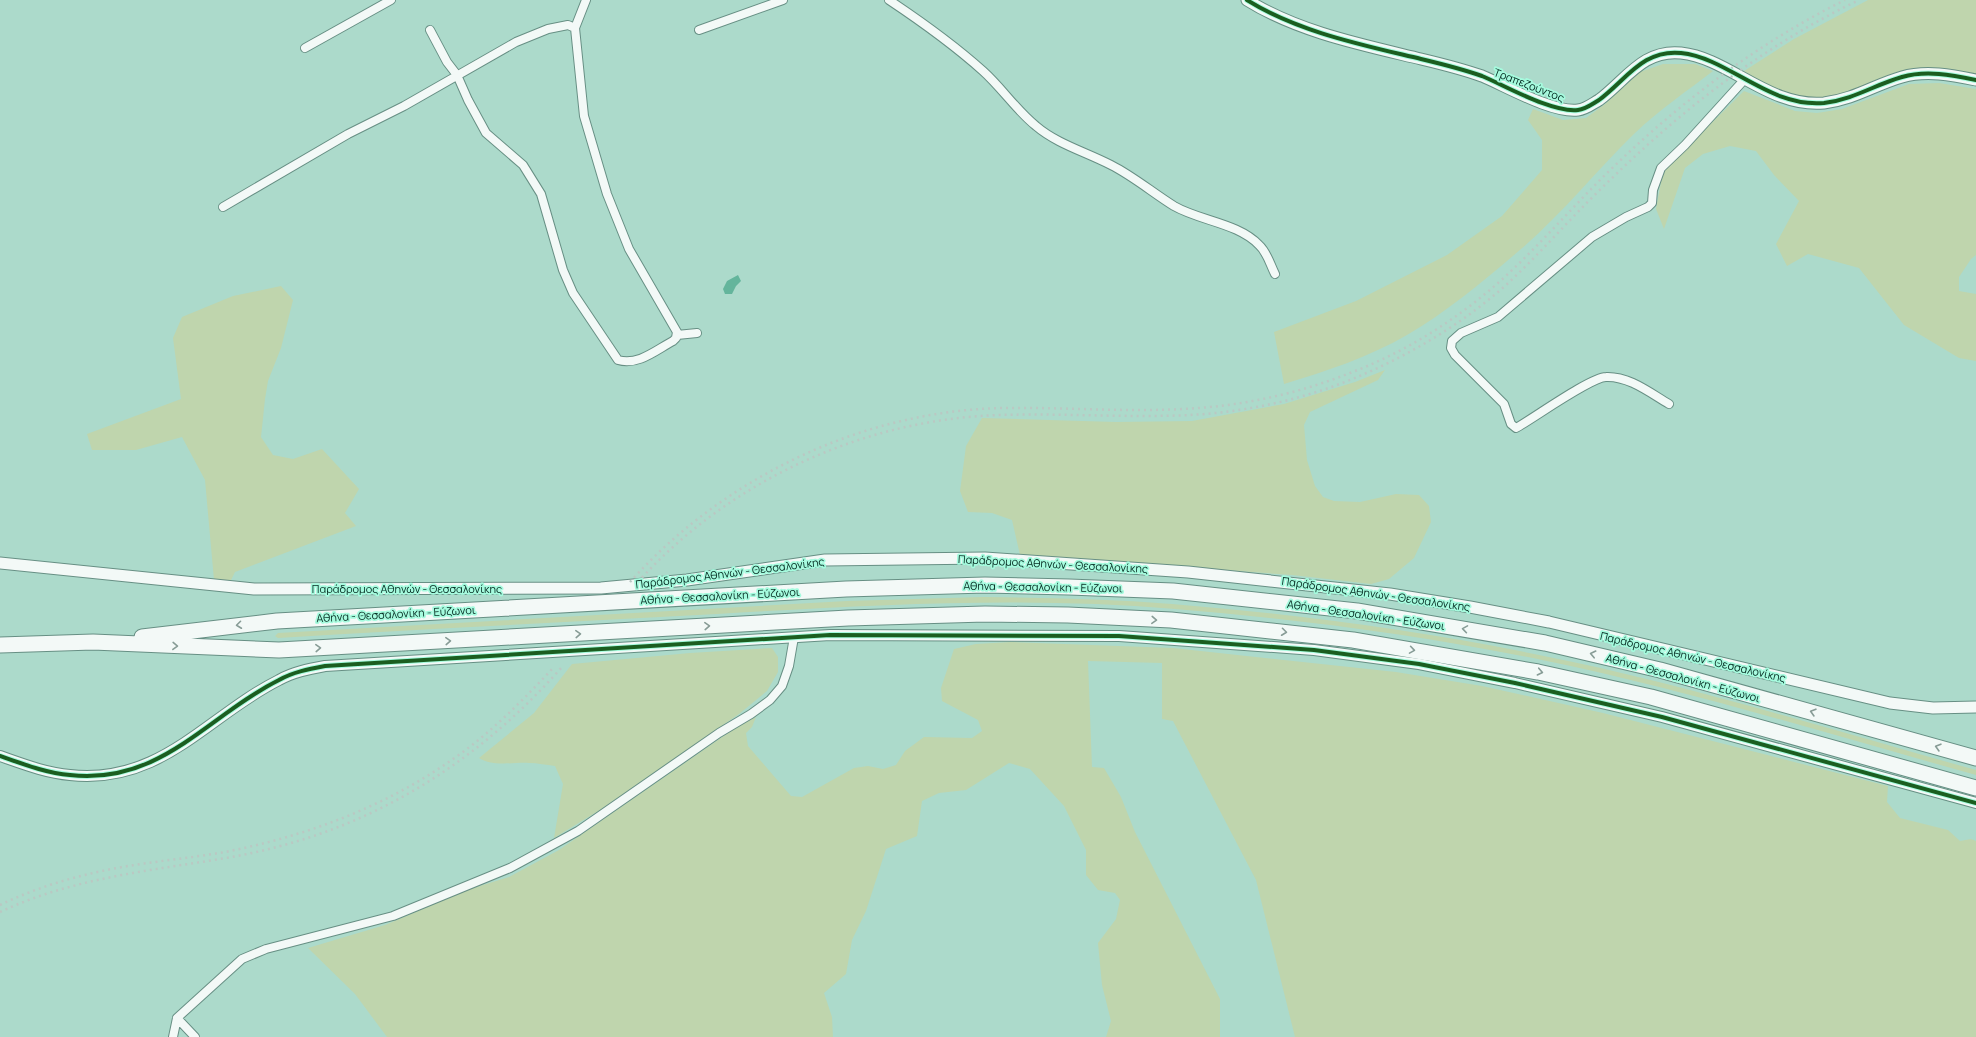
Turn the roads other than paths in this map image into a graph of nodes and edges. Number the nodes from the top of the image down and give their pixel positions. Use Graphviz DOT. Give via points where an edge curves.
graph roads {
  1 [pos="392,0"];
  2 [pos="586,0"];
  3 [pos="783,0"];
  4 [pos="889,0"];
  5 [pos="1247,0"];
  6 [pos="575,28"];
  7 [pos="430,30"];
  8 [pos="699,30"];
  9 [pos="305,48"];
  10 [pos="457,75"];
  11 [pos="1744,80"];
  12 [pos="1976,80"];
  13 [pos="223,207"];
  14 [pos="1274,274"];
  15 [pos="697,333"];
  16 [pos="677,335"];
  17 [pos="1670,404"];
  18 [pos="0,563"];
  19 [pos="794,637"];
  20 [pos="94,642"];
  21 [pos="0,645"];
  22 [pos="1976,707"];
  23 [pos="0,756"];
  24 [pos="1976,758"];
  25 [pos="1976,788"];
  26 [pos="1976,802"];
  27 [pos="177,1018"];
  28 [pos="173,1037"];
  29 [pos="196,1037"];
  1 -- 9 [label="street"];
  2 -- 6 [label="street"];
  3 -- 8 [label="street"];
  4 -- 14 [label="street" via="932,29 985,72 1036,126 1064,143 1124,172 1180,210 1245,235 1261,248"];
  5 -- 11 [label="main road, Τραπεζούντος" via="1268,13 1297,25 1462,70 1536,100 1566,109 1576,110 1590,106 1644,61 1660,54 1681,53 1706,59"];
  6 -- 10 [label="street" via="568,25 532,34"];
  6 -- 16 [label="street" via="584,116 607,194 629,249"];
  7 -- 10 [label="street" via="446,62"];
  10 -- 13 [label="street" via="404,106 348,134"];
  10 -- 16 [label="street" via="486,133 523,166 538,189 545,204 563,270 573,293 618,360 636,361 673,341"];
  11 -- 12 [label="main road, Τραπεζούντος" via="1779,96 1809,103 1824,103 1853,97 1902,77 1922,74"];
  11 -- 17 [label="street" via="1661,168 1653,190 1652,203 1648,207 1592,237 1498,317 1461,333 1452,341 1451,348 1455,355 1504,404 1511,424 1516,428 1590,382 1604,377 1628,381"];
  15 -- 16 [label="street"];
  18 -- 22 [label="main road, Παράδρομος Αθηνών - Θεσσαλονίκης" via="254,589 601,588 687,580 825,560 985,558 1188,572 1390,594 1470,607 1549,622 1890,703 1933,708"];
  19 -- 23 [label="street" via="325,666 278,680 170,752 148,764 126,771 108,775 52,773"];
  19 -- 26 [label="street" via="915,634 1119,636 1314,650 1419,664 1662,717"];
  19 -- 27 [label="street" via="789,666 782,686 770,700 578,831 510,868 393,916 266,949 242,959"];
  20 -- 21 [label="highway, Αθήνα - Θεσσαλονίκη - Εύζωνοι"];
  24 -- 20 [label="highway, Αθήνα - Θεσσαλονίκη - Εύζωνοι, one-way" via="1660,670 1545,643 1357,611 1173,591 992,585 846,589 277,621"];
  20 -- 25 [label="highway, Αθήνα - Θεσσαλονίκη - Εύζωνοι, one-way" via="279,650 856,618 985,614 1171,620 1353,640 1538,672 1651,697"];
  27 -- 28 [label="street"];
  27 -- 29 [label="street"];
}
